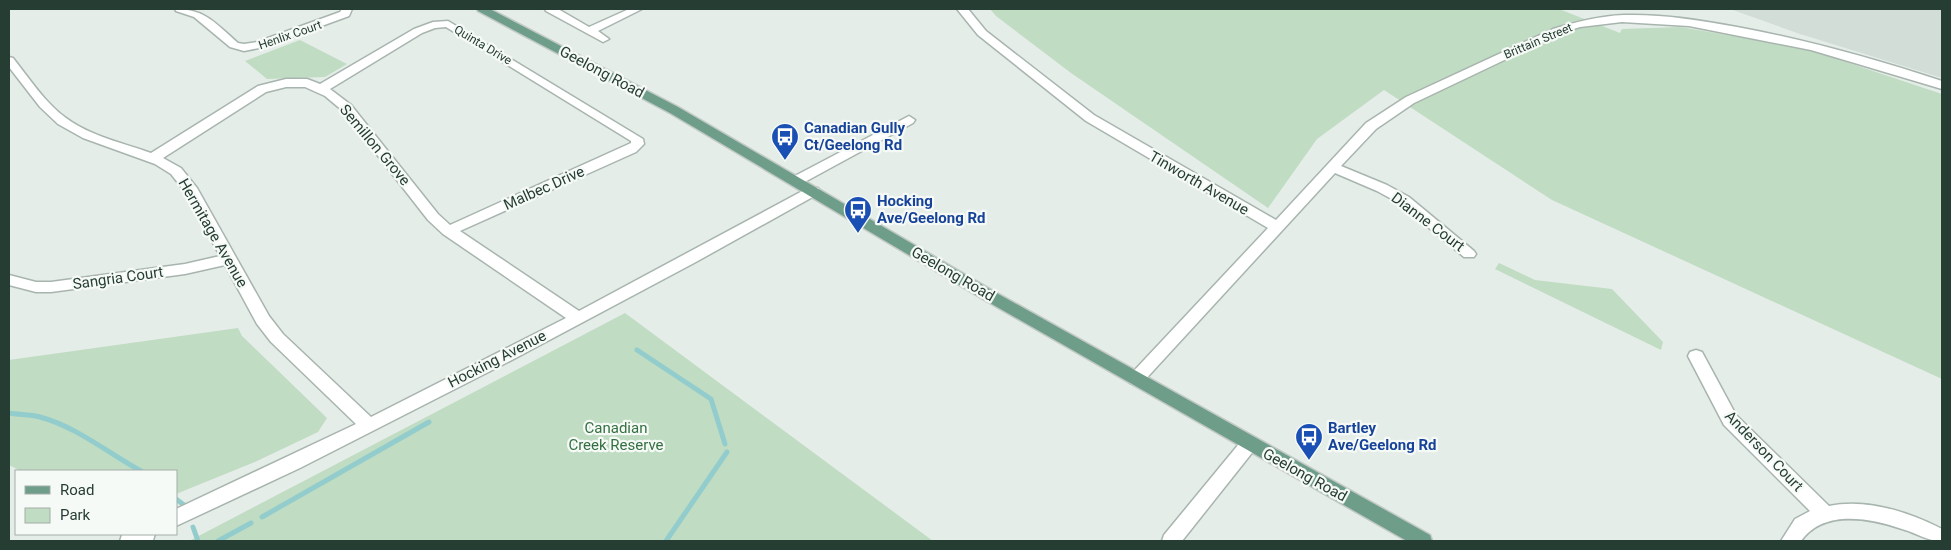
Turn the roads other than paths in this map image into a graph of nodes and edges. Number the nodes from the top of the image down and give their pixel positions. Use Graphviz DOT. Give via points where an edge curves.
graph roads {
  1 [pos="180,9"];
  2 [pos="347,9"];
  3 [pos="482,9"];
  4 [pos="550,9"];
  5 [pos="637,9"];
  6 [pos="962,9"];
  7 [pos="589,31"];
  8 [pos="603,40"];
  9 [pos="9,60"];
  10 [pos="1942,85"];
  11 [pos="321,89"];
  12 [pos="909,120"];
  13 [pos="638,143"];
  14 [pos="153,158"];
  15 [pos="1331,167"];
  16 [pos="796,181"];
  17 [pos="813,191"];
  18 [pos="1276,226"];
  19 [pos="448,230"];
  20 [pos="1469,254"];
  21 [pos="228,259"];
  22 [pos="9,280"];
  23 [pos="577,318"];
  24 [pos="1696,356"];
  25 [pos="1136,379"];
  26 [pos="368,425"];
  27 [pos="1249,444"];
  28 [pos="1825,514"];
  29 [pos="178,517"];
  30 [pos="1942,538"];
  31 [pos="1172,541"];
  32 [pos="1423,541"];
  33 [pos="1790,541"];
  1 -- 2 [label="street, Henlix Court" via="198,15 234,45 244,48 333,20 345,14"];
  3 -- 16 [label="main road, Geelong Road" via="624,82"];
  4 -- 7 [label="street, Geelong Road"];
  5 -- 7 [label="street"];
  6 -- 18 [label="street, Tinworth Avenue" via="982,33 1090,118"];
  7 -- 8 [label="street, Geelong Road"];
  9 -- 14 [label="street, Hermitage Avenue" via="62,121 88,135"];
  10 -- 15 [label="street, Brittain Street" via="1835,52 1773,37 1672,20 1602,20 1557,31 1410,100 1371,126"];
  11 -- 13 [label="street, Quinta Drive" via="418,31 448,24 637,138"];
  11 -- 14 [label="street, Semillon Grove" via="300,82 266,87"];
  11 -- 19 [label="street, Semillon Grove" via="349,110 433,217"];
  12 -- 16 [label="street"];
  13 -- 19 [label="street, Malbec Drive" via="631,149"];
  14 -- 21 [label="street, Hermitage Avenue" via="172,168 187,183"];
  15 -- 18 [label="street, Brittain Street"];
  15 -- 20 [label="street, Dianne Court" via="1404,200"];
  16 -- 17 [label="main road, Geelong Road"];
  17 -- 23 [label="street, Hocking Avenue"];
  17 -- 25 [label="main road, Geelong Road"];
  18 -- 25 [label="street"];
  19 -- 23 [label="street, Semillon Grove"];
  21 -- 22 [label="street, Sangria Court" via="185,269 51,287"];
  21 -- 26 [label="street, Hermitage Avenue" via="271,331"];
  23 -- 26 [label="street, Hocking Avenue"];
  24 -- 28 [label="street, Anderson Court" via="1730,420"];
  25 -- 27 [label="main road, Geelong Road"];
  26 -- 29 [label="street, Hocking Avenue"];
  27 -- 31 [label="street"];
  27 -- 32 [label="main road, Geelong Road"];
  28 -- 30 [label="street" via="1883,515 1907,521"];
  28 -- 33 [label="street" via="1804,523"];
}
